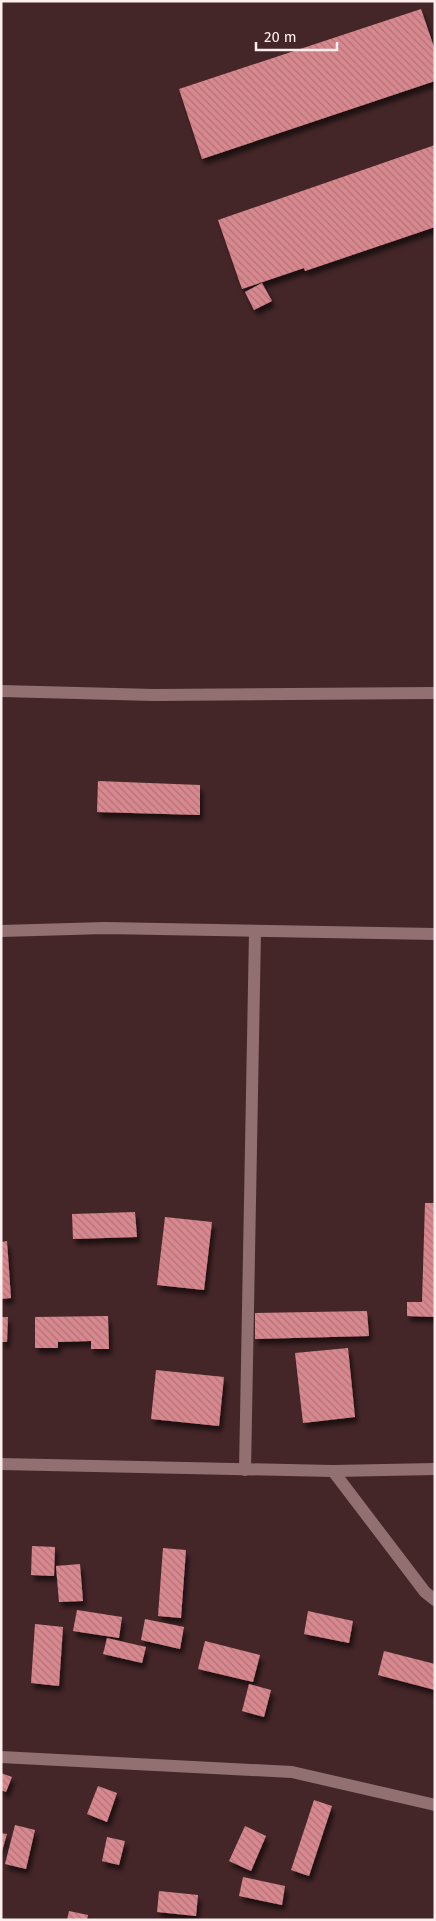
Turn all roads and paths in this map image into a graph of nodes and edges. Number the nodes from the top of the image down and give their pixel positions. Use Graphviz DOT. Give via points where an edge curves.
graph roads {
  1 [pos="1,691"];
  2 [pos="435,693"];
  3 [pos="1,931"];
  4 [pos="255,932"];
  5 [pos="435,934"];
  6 [pos="1,1464"];
  7 [pos="435,1469"];
  8 [pos="245,1470"];
  9 [pos="333,1471"];
  10 [pos="435,1600"];
  11 [pos="1,1757"];
  12 [pos="435,1804"];
  1 -- 2 [label="street" via="154,695"];
  3 -- 4 [label="street" via="105,928"];
  4 -- 5 [label="street"];
  4 -- 8 [label="street"];
  6 -- 8 [label="street"];
  7 -- 9 [label="street"];
  8 -- 9 [label="street"];
  9 -- 10 [label="street" via="425,1592"];
  11 -- 12 [label="street" via="292,1772"];
}
